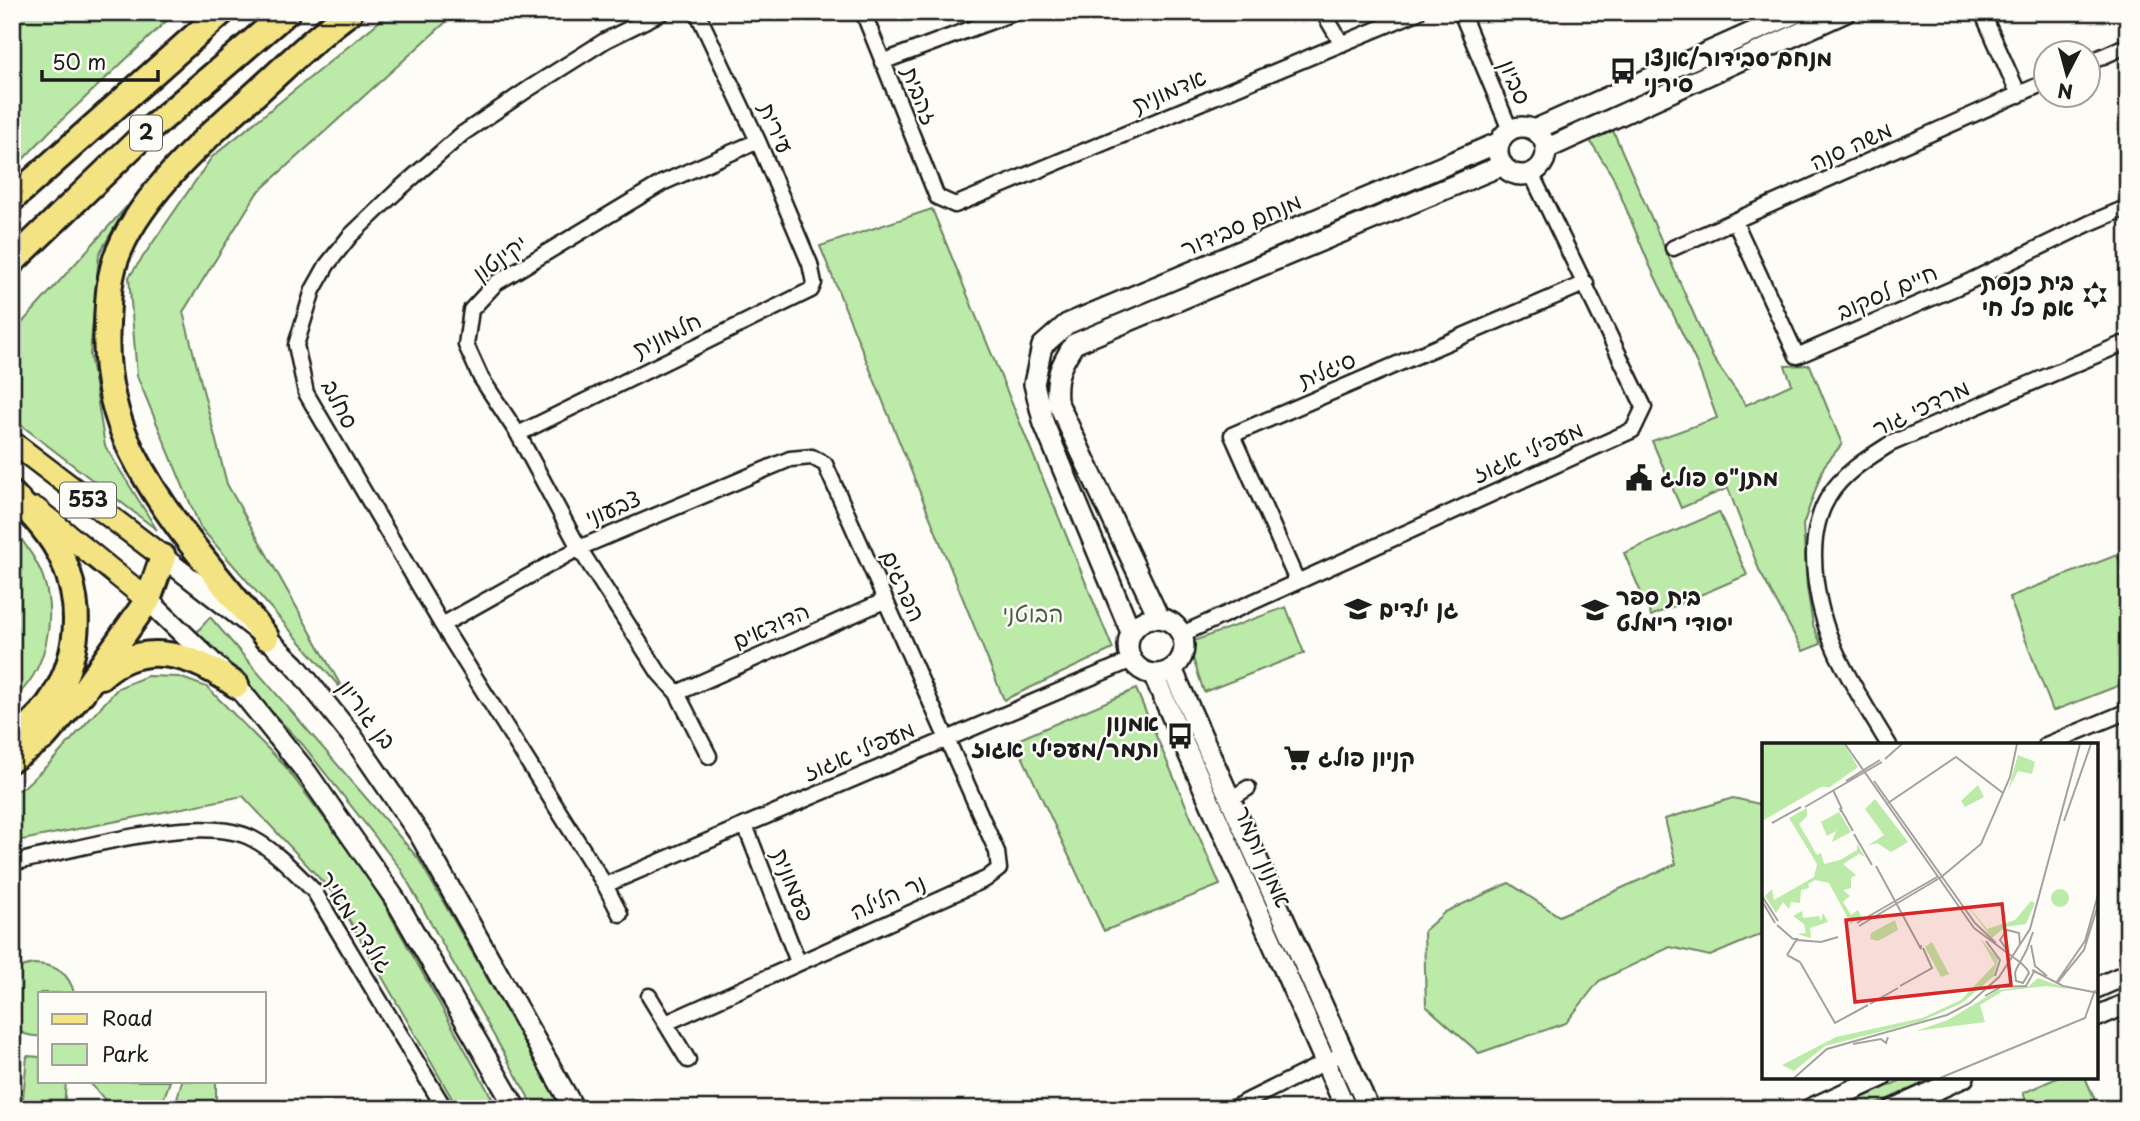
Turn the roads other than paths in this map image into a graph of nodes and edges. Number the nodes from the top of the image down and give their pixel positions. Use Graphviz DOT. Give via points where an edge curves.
graph roads {
  1 [pos="222,12"];
  2 [pos="287,12"];
  3 [pos="350,12"];
  4 [pos="663,12"];
  5 [pos="697,12"];
  6 [pos="863,12"];
  7 [pos="1016,12"];
  8 [pos="1323,12"];
  9 [pos="1418,12"];
  10 [pos="1461,12"];
  11 [pos="1798,12"];
  12 [pos="1846,12"];
  13 [pos="1982,12"];
  14 [pos="1342,44"];
  15 [pos="2128,45"];
  16 [pos="2102,57"];
  17 [pos="882,62"];
  18 [pos="2032,89"];
  19 [pos="2019,95"];
  20 [pos="1534,130"];
  21 [pos="1505,136"];
  22 [pos="758,141"];
  23 [pos="1546,149"];
  24 [pos="1503,165"];
  25 [pos="1531,173"];
  26 [pos="937,197"];
  27 [pos="12,199"];
  28 [pos="2128,208"];
  29 [pos="1735,222"];
  30 [pos="1673,248"];
  31 [pos="12,262"];
  32 [pos="810,264"];
  33 [pos="1586,283"];
  34 [pos="2128,344"];
  35 [pos="518,434"];
  36 [pos="12,442"];
  37 [pos="812,457"];
  38 [pos="12,492"];
  39 [pos="579,548"];
  40 [pos="163,557"];
  41 [pos="1297,581"];
  42 [pos="148,600"];
  43 [pos="884,601"];
  44 [pos="1159,618"];
  45 [pos="442,625"];
  46 [pos="1131,632"];
  47 [pos="1182,635"];
  48 [pos="266,636"];
  49 [pos="1132,660"];
  50 [pos="1163,671"];
  51 [pos="236,685"];
  52 [pos="82,693"];
  53 [pos="677,693"];
  54 [pos="1863,701"];
  55 [pos="2128,711"];
  56 [pos="947,738"];
  57 [pos="12,739"];
  58 [pos="1879,743"];
  59 [pos="1888,743"];
  60 [pos="2051,743"];
  61 [pos="709,755"];
  62 [pos="12,759"];
  63 [pos="745,825"];
  64 [pos="12,863"];
  65 [pos="605,885"];
  66 [pos="620,914"];
  67 [pos="799,962"];
  68 [pos="2128,974"];
  69 [pos="2098,987"];
  70 [pos="649,996"];
  71 [pos="2128,1003"];
  72 [pos="2098,1016"];
  73 [pos="666,1023"];
  74 [pos="1345,1053"];
  75 [pos="688,1060"];
  76 [pos="1325,1062"];
  77 [pos="1877,1079"];
  78 [pos="1960,1079"];
  79 [pos="445,1109"];
  80 [pos="516,1109"];
  81 [pos="574,1109"];
  82 [pos="1231,1109"];
  83 [pos="1346,1109"];
  84 [pos="1369,1109"];
  85 [pos="1811,1109"];
  86 [pos="1894,1109"];
  1 -- 27 [label="highway, 2"];
  2 -- 31 [label="highway, 2" via="148,131"];
  3 -- 48 [label="highway" via="219,126 171,175 135,220 111,275 106,366 112,399 131,450 166,509"];
  4 -- 45 [label="street, סחלב" via="606,40 462,134 350,236 313,290 296,345 306,393"];
  5 -- 22 [label="street, עירית"];
  6 -- 17 [label="street, זהבית"];
  7 -- 17 [label="street"];
  8 -- 14 [label="street"];
  9 -- 14 [label="street, אדמונית"];
  10 -- 21 [label="street, סביון"];
  11 -- 20 [label="street"];
  12 -- 23 [label="street"];
  13 -- 19 [label="street"];
  14 -- 26 [label="street, אדמונית" via="955,205"];
  15 -- 16 [label="street"];
  17 -- 26 [label="street, זהבית"];
  18 -- 19 [label="street, משה סנה"];
  19 -- 29 [label="street, משה סנה"];
  20 -- 21 [label="street" via="1526,127"];
  20 -- 23 [label="street"];
  21 -- 24 [label="street" via="1499,158"];
  21 -- 46 [label="street, מנחם סבידור" via="1067,324 1042,346 1034,384 1044,424"];
  22 -- 32 [label="street, עירית"];
  22 -- 35 [label="street, יקינטון" via="662,183 496,283 471,310 466,345 481,378"];
  23 -- 25 [label="street" via="1543,164"];
  24 -- 25 [label="street" via="1516,174"];
  24 -- 44 [label="street, מנחם סבידור" via="1074,344 1059,370 1057,401"];
  25 -- 33 [label="street, מעפילי אגוז"];
  28 -- 29 [label="street, חיים לסקוב" via="1797,356"];
  29 -- 30 [label="street, משה סנה"];
  32 -- 35 [label="street, חלמונית" via="811,290"];
  33 -- 41 [label="street, מעפילי אגוז" via="1644,407 1633,430"];
  33 -- 41 [label="street, סיגלית" via="1232,436"];
  34 -- 54 [label="street, מרדכי גור" via="1890,444 1864,460 1830,494 1818,520 1814,573 1841,664"];
  35 -- 39 [label="street, יקינטון"];
  36 -- 40 [label="main road, בן גוריון / 553"];
  37 -- 39 [label="street, צבעוני" via="790,459"];
  37 -- 43 [label="street, הפרגים" via="825,464"];
  38 -- 42 [label="main road, 553"];
  38 -- 57 [label="highway" via="55,544 65,563 75,608 74,645 61,689 33,724"];
  39 -- 45 [label="street, צבעוני"];
  39 -- 53 [label="street" via="659,673"];
  40 -- 42 [label="highway"];
  40 -- 48 [label="street, בן גוריון"];
  41 -- 47 [label="street, מעפילי אגוז"];
  42 -- 51 [label="street"];
  42 -- 52 [label="highway"];
  43 -- 53 [label="street, הדודאים"];
  43 -- 56 [label="street, הפרגים"];
  44 -- 46 [label="street" via="1140,622"];
  44 -- 47 [label="street" via="1177,626"];
  45 -- 65 [label="street, סחלב"];
  46 -- 49 [label="street"];
  47 -- 50 [label="street" via="1179,662"];
  48 -- 81 [label="street, בן גוריון" via="352,736 420,835"];
  49 -- 50 [label="street" via="1138,667"];
  49 -- 56 [label="street, מעפילי אגוז"];
  50 -- 74 [label="street, אמנון ותמר" via="1240,793"];
  50 -- 76 [label="street, אמנון ותמר" via="1242,871"];
  51 -- 52 [label="highway" via="199,663 148,654 123,659"];
  51 -- 80 [label="street" via="307,773 395,899"];
  52 -- 62 [label="highway" via="44,737"];
  53 -- 61 [label="street"];
  54 -- 58 [label="street, מרדכי גור"];
  54 -- 59 [label="street, מרדכי גור"];
  55 -- 60 [label="street"];
  56 -- 63 [label="street, מעפילי אגוז"];
  56 -- 67 [label="street, נר הלילה" via="997,852 999,869"];
  63 -- 65 [label="street, מעפילי אגוז"];
  63 -- 67 [label="street, פעמונית"];
  64 -- 79 [label="street, גולדה מאיר" via="164,831 210,828 252,838 314,891"];
  65 -- 66 [label="street, סחלב"];
  67 -- 73 [label="street, נר הלילה"];
  68 -- 69 [label="street"];
  70 -- 73 [label="street"];
  71 -- 72 [label="street"];
  73 -- 75 [label="street"];
  74 -- 76 [label="street"];
  74 -- 84 [label="street, אמנון ותמר"];
  76 -- 82 [label="street"];
  76 -- 83 [label="street, אמנון ותמר"];
  77 -- 85 [label="street"];
  78 -- 86 [label="street"];
}
